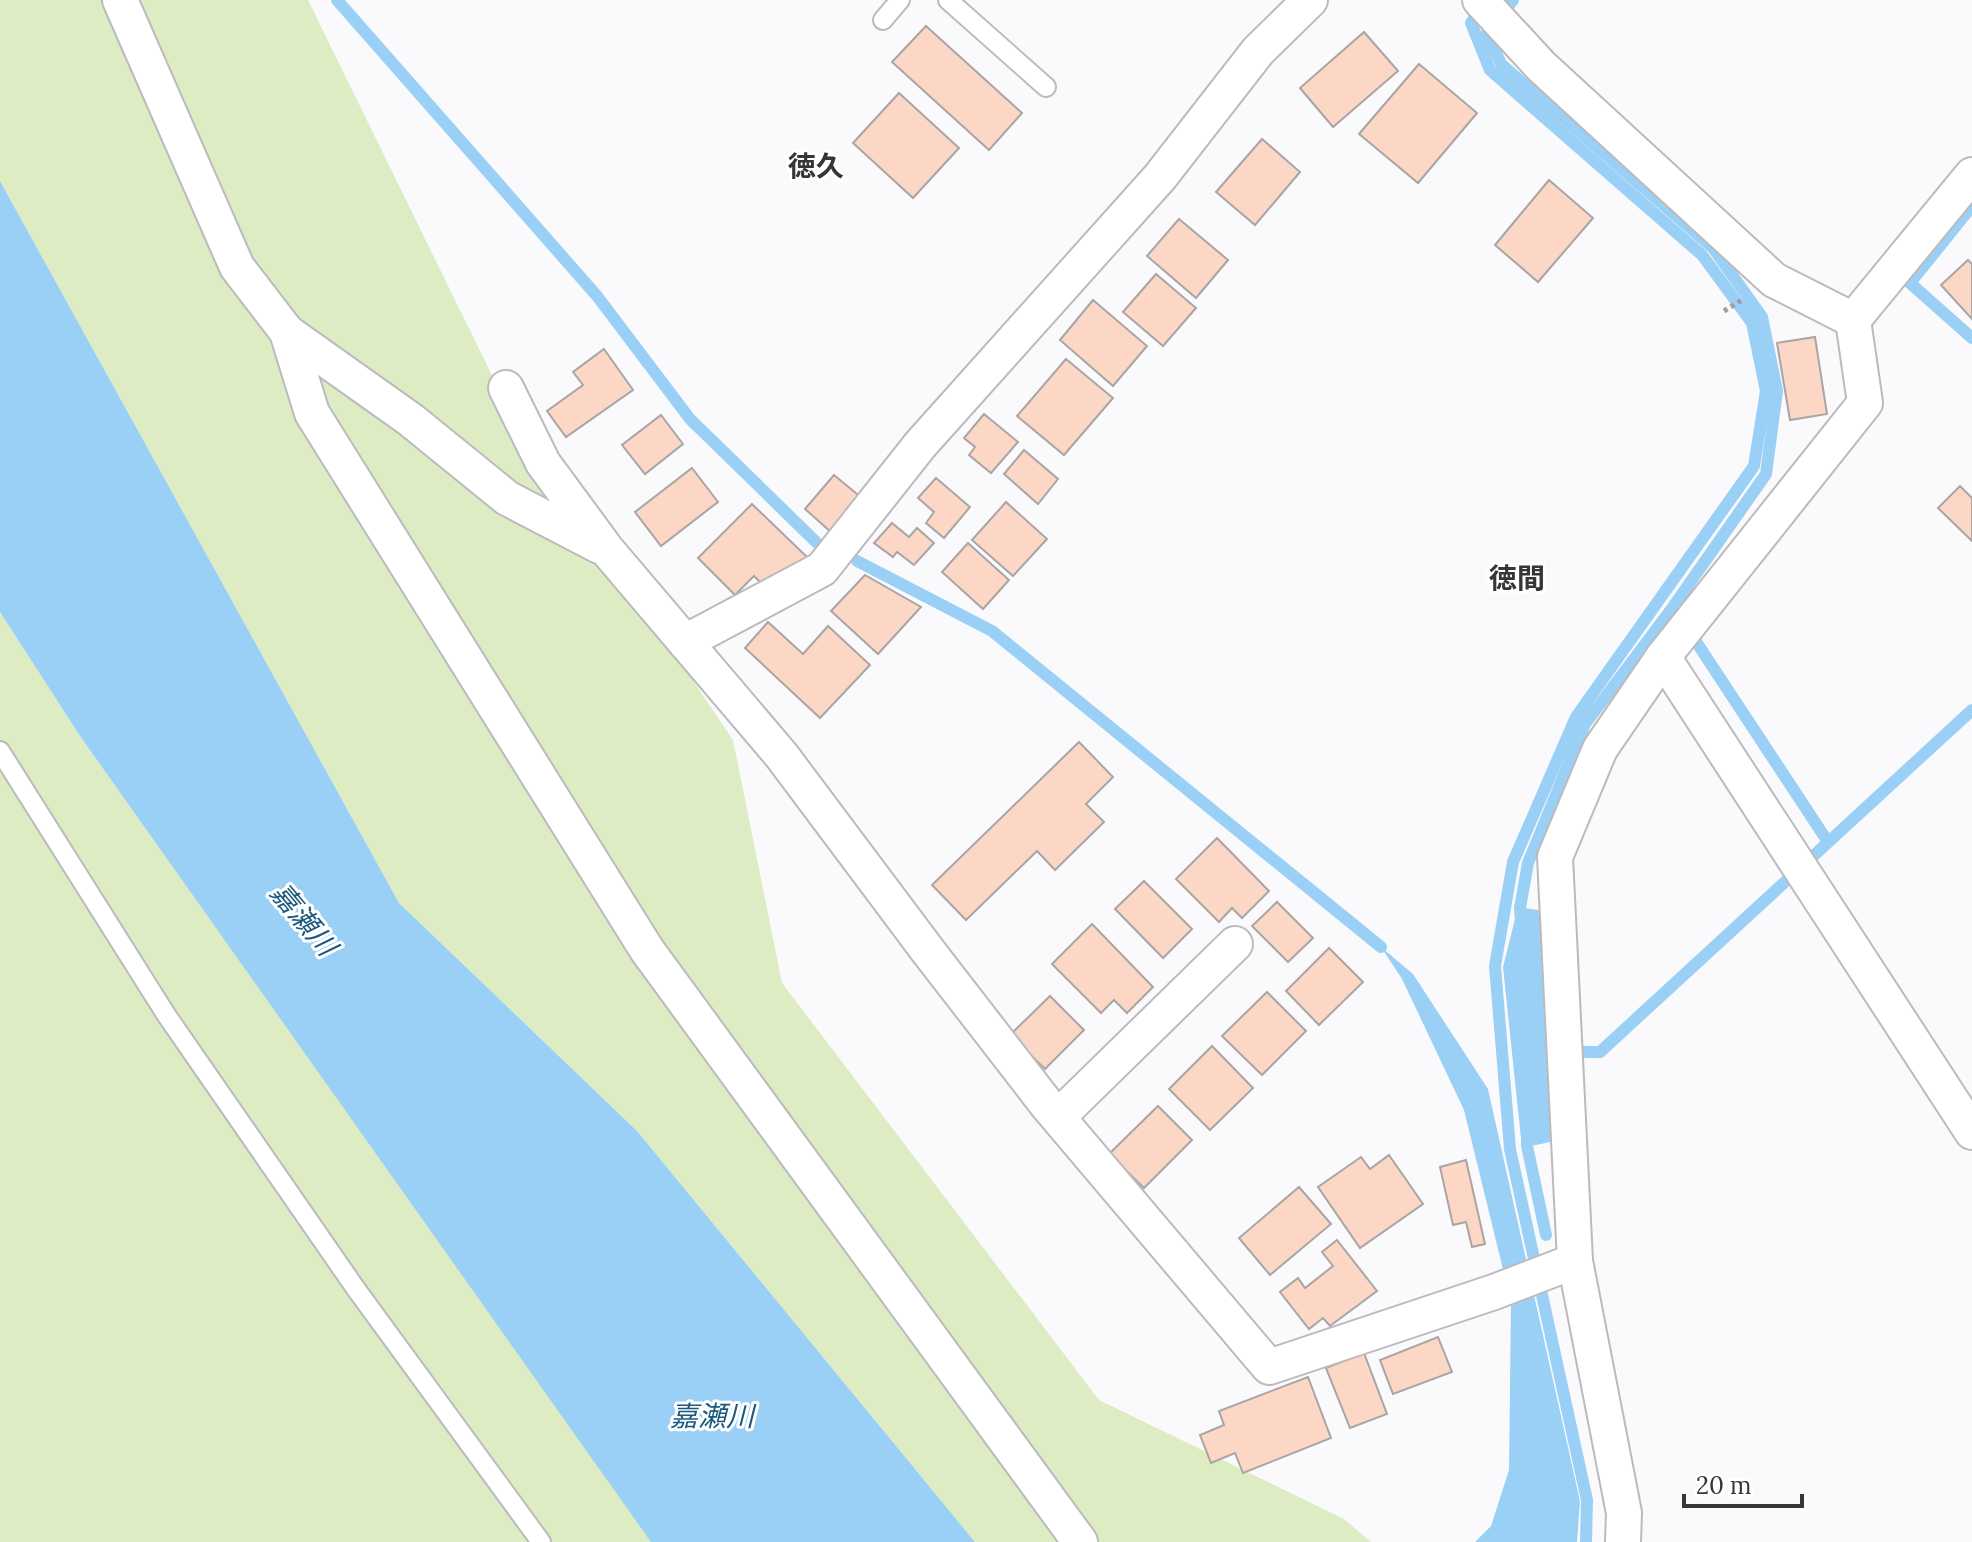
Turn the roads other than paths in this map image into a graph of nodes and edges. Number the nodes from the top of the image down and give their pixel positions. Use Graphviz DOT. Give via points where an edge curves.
graph roads {
  1 [pos="120,0"];
  2 [pos="900,0"];
  3 [pos="948,0"];
  4 [pos="1310,0"];
  5 [pos="1480,0"];
  6 [pos="883,20"];
  7 [pos="1046,87"];
  8 [pos="1972,175"];
  9 [pos="1853,320"];
  10 [pos="287,332"];
  11 [pos="506,388"];
  12 [pos="607,550"];
  13 [pos="685,642"];
  14 [pos="1671,648"];
  15 [pos="0,751"];
  16 [pos="1235,944"];
  17 [pos="1058,1117"];
  18 [pos="1972,1132"];
  19 [pos="1561,1266"];
  20 [pos="541,1542"];
  21 [pos="1080,1542"];
  22 [pos="1623,1542"];
  1 -- 10 [label="street" via="237,267"];
  2 -- 6 [label="lane"];
  3 -- 7 [label="lane"];
  4 -- 13 [label="street" via="1258,51 1160,177 920,445 822,569"];
  5 -- 9 [label="street" via="1541,66 1774,280"];
  8 -- 9 [label="street"];
  9 -- 14 [label="street" via="1865,403"];
  10 -- 12 [label="street" via="411,420 507,498"];
  10 -- 21 [label="street" via="312,413 647,950"];
  11 -- 12 [label="street" via="543,463"];
  12 -- 13 [label="street"];
  13 -- 17 [label="street" via="782,756"];
  14 -- 18 [label="street" via="1801,868"];
  14 -- 19 [label="street" via="1600,749 1555,857 1565,1053"];
  15 -- 20 [label="lane" via="167,1016 356,1289"];
  16 -- 17 [label="street"];
  17 -- 19 [label="street" via="1269,1367"];
  19 -- 22 [label="street" via="1624,1513"];
}
